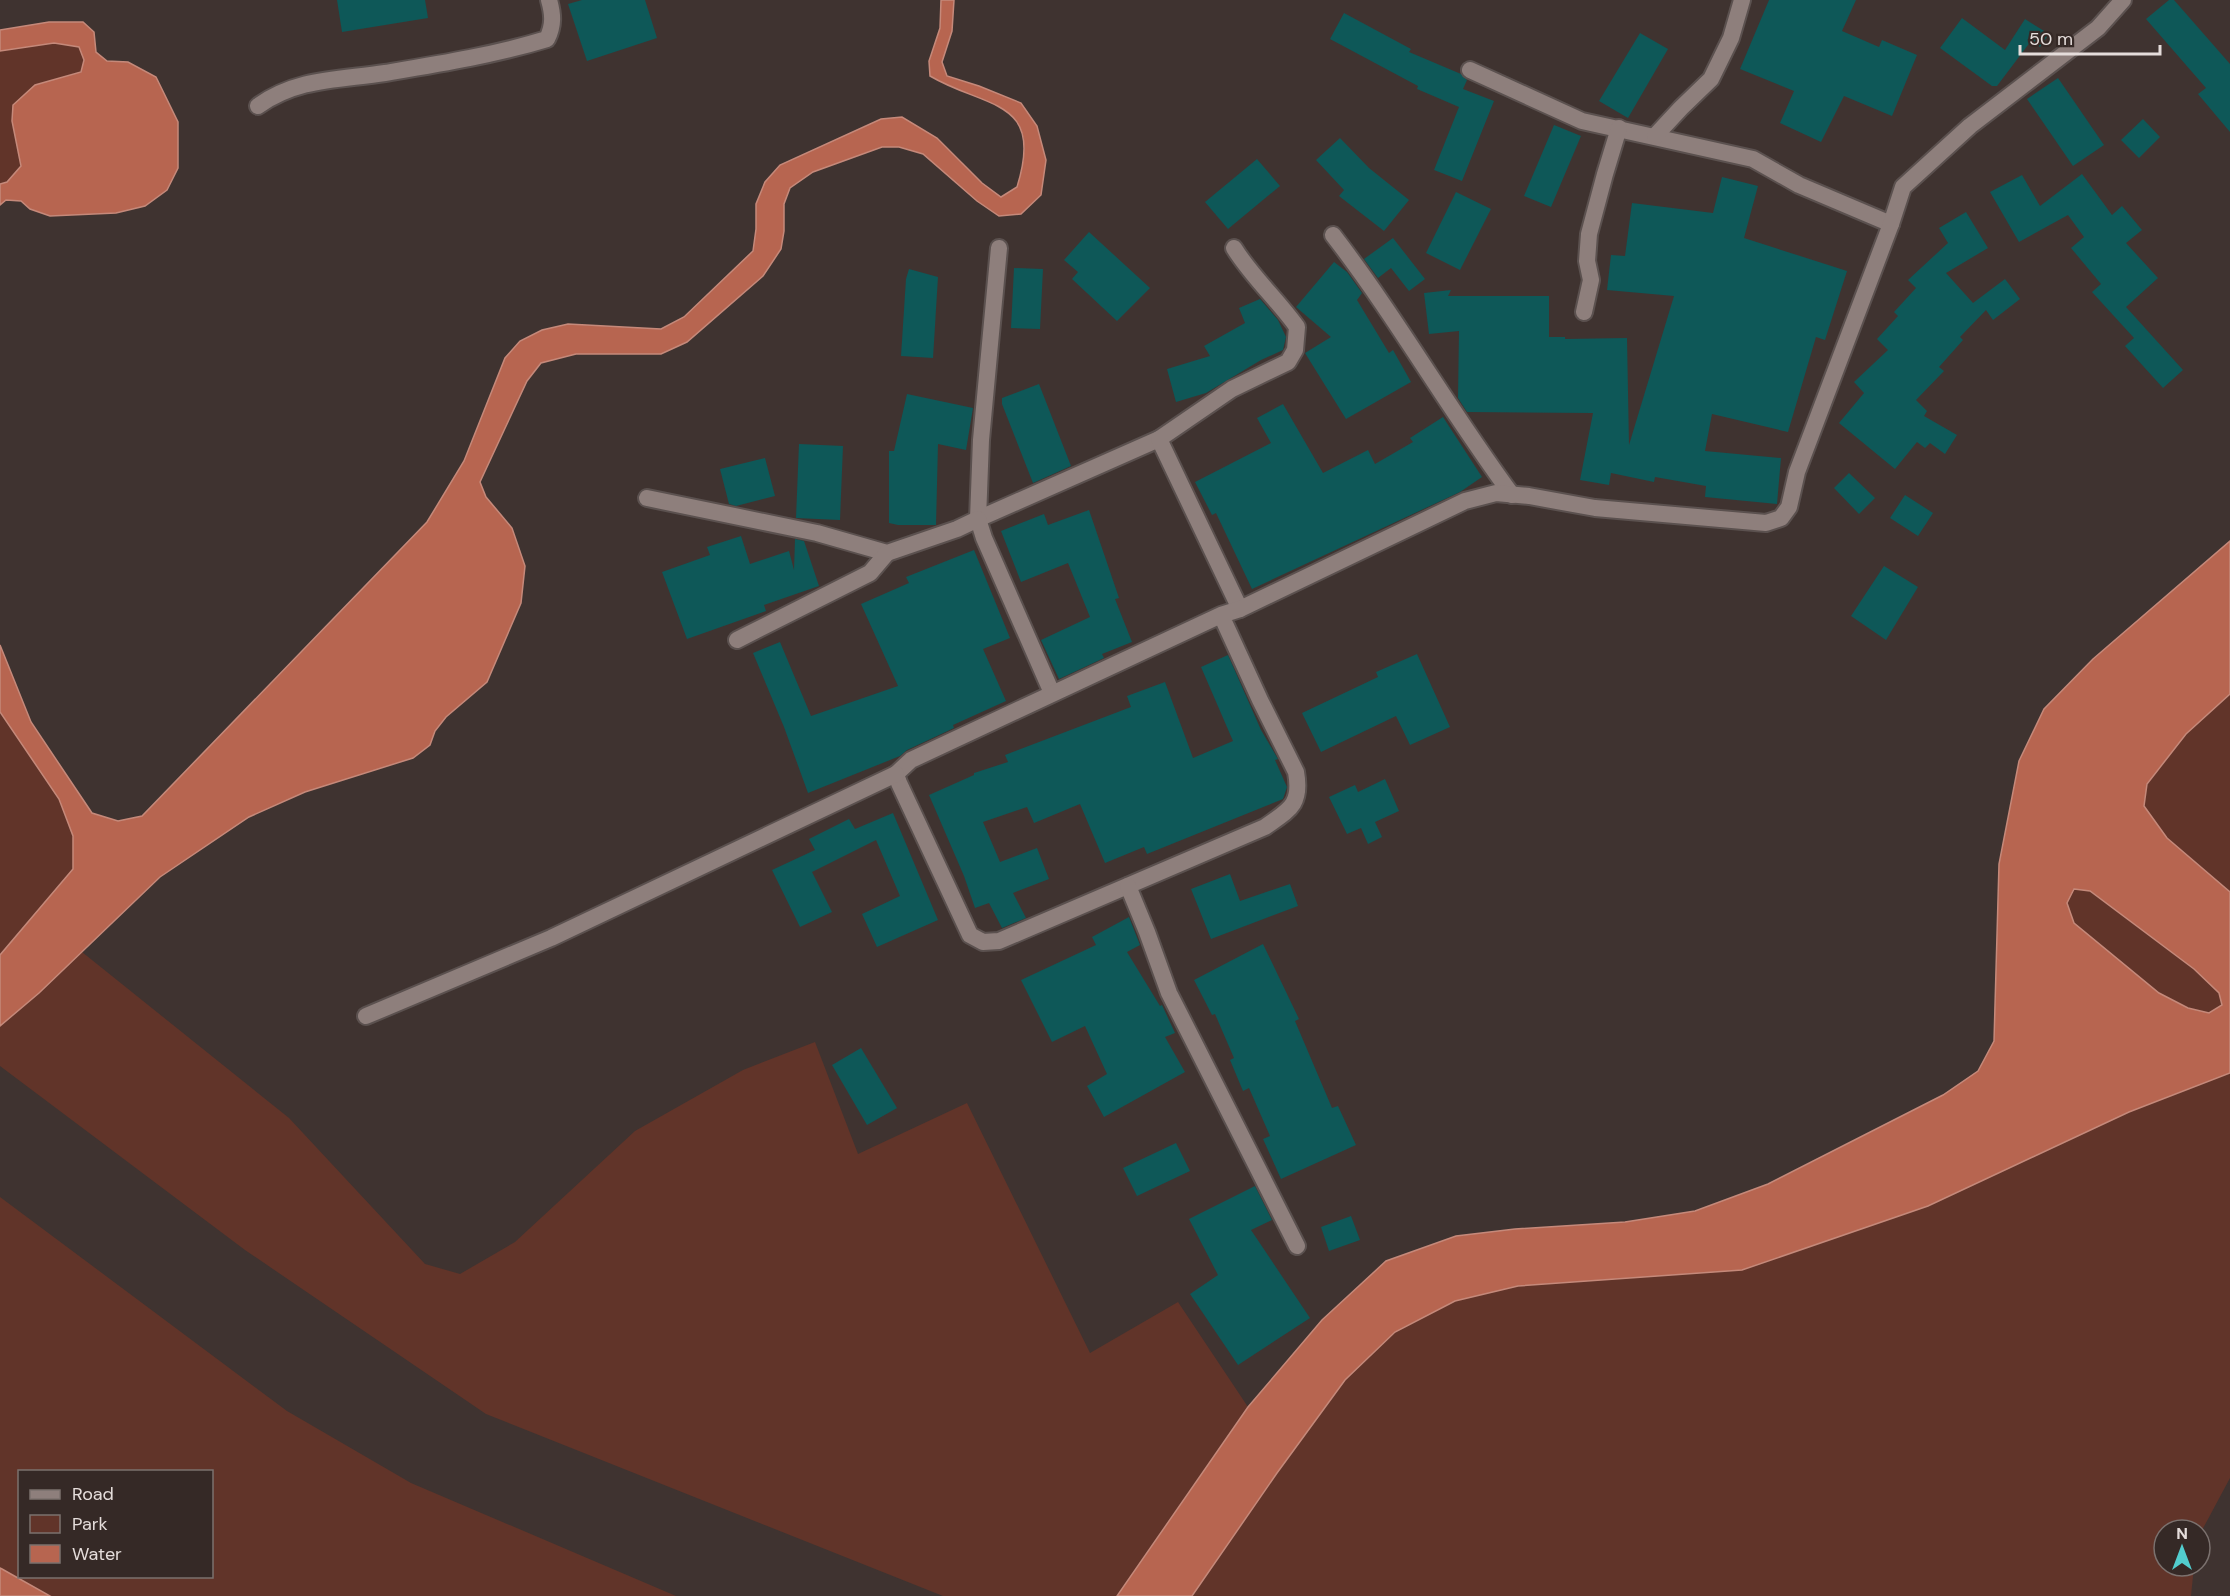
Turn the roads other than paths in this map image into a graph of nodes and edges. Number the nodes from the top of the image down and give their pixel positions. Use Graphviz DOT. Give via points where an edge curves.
graph roads {
  1 [pos="549,0"];
  2 [pos="1742,0"];
  3 [pos="2123,0"];
  4 [pos="1470,70"];
  5 [pos="258,106"];
  6 [pos="1619,128"];
  7 [pos="1655,136"];
  8 [pos="1892,224"];
  9 [pos="1333,235"];
  10 [pos="999,248"];
  11 [pos="1234,248"];
  12 [pos="1584,312"];
  13 [pos="1158,439"];
  14 [pos="1512,495"];
  15 [pos="647,498"];
  16 [pos="978,519"];
  17 [pos="887,553"];
  18 [pos="1240,609"];
  19 [pos="1221,615"];
  20 [pos="736,640"];
  21 [pos="1052,693"];
  22 [pos="896,774"];
  23 [pos="1128,886"];
  24 [pos="366,1016"];
  25 [pos="1297,1246"];
  1 -- 5 [label="street" via="553,15 547,39 395,71 301,85 274,94"];
  2 -- 7 [label="street" via="1731,38 1711,79"];
  3 -- 8 [label="street" via="2098,28 1970,126 1903,187"];
  4 -- 6 [label="street" via="1582,121"];
  6 -- 7 [label="street"];
  6 -- 12 [label="street" via="1589,234 1587,261 1591,280"];
  7 -- 8 [label="street" via="1753,159 1799,185"];
  8 -- 14 [label="street" via="1781,518 1755,522 1595,508"];
  9 -- 14 [label="street"];
  10 -- 16 [label="street" via="981,440"];
  11 -- 13 [label="street" via="1297,327 1295,350 1288,362 1232,388"];
  13 -- 16 [label="street"];
  13 -- 18 [label="street"];
  14 -- 18 [label="street" via="1496,493 1464,501"];
  15 -- 17 [label="street" via="806,530"];
  16 -- 17 [label="street"];
  16 -- 21 [label="street"];
  17 -- 20 [label="street" via="870,573"];
  18 -- 19 [label="street"];
  19 -- 21 [label="street"];
  19 -- 23 [label="street" via="1296,772 1296,797 1290,810 1264,827"];
  21 -- 22 [label="street" via="911,760"];
  22 -- 23 [label="street" via="970,935 983,942 999,941"];
  22 -- 24 [label="street" via="551,938"];
  23 -- 25 [label="street" via="1169,993"];
}
